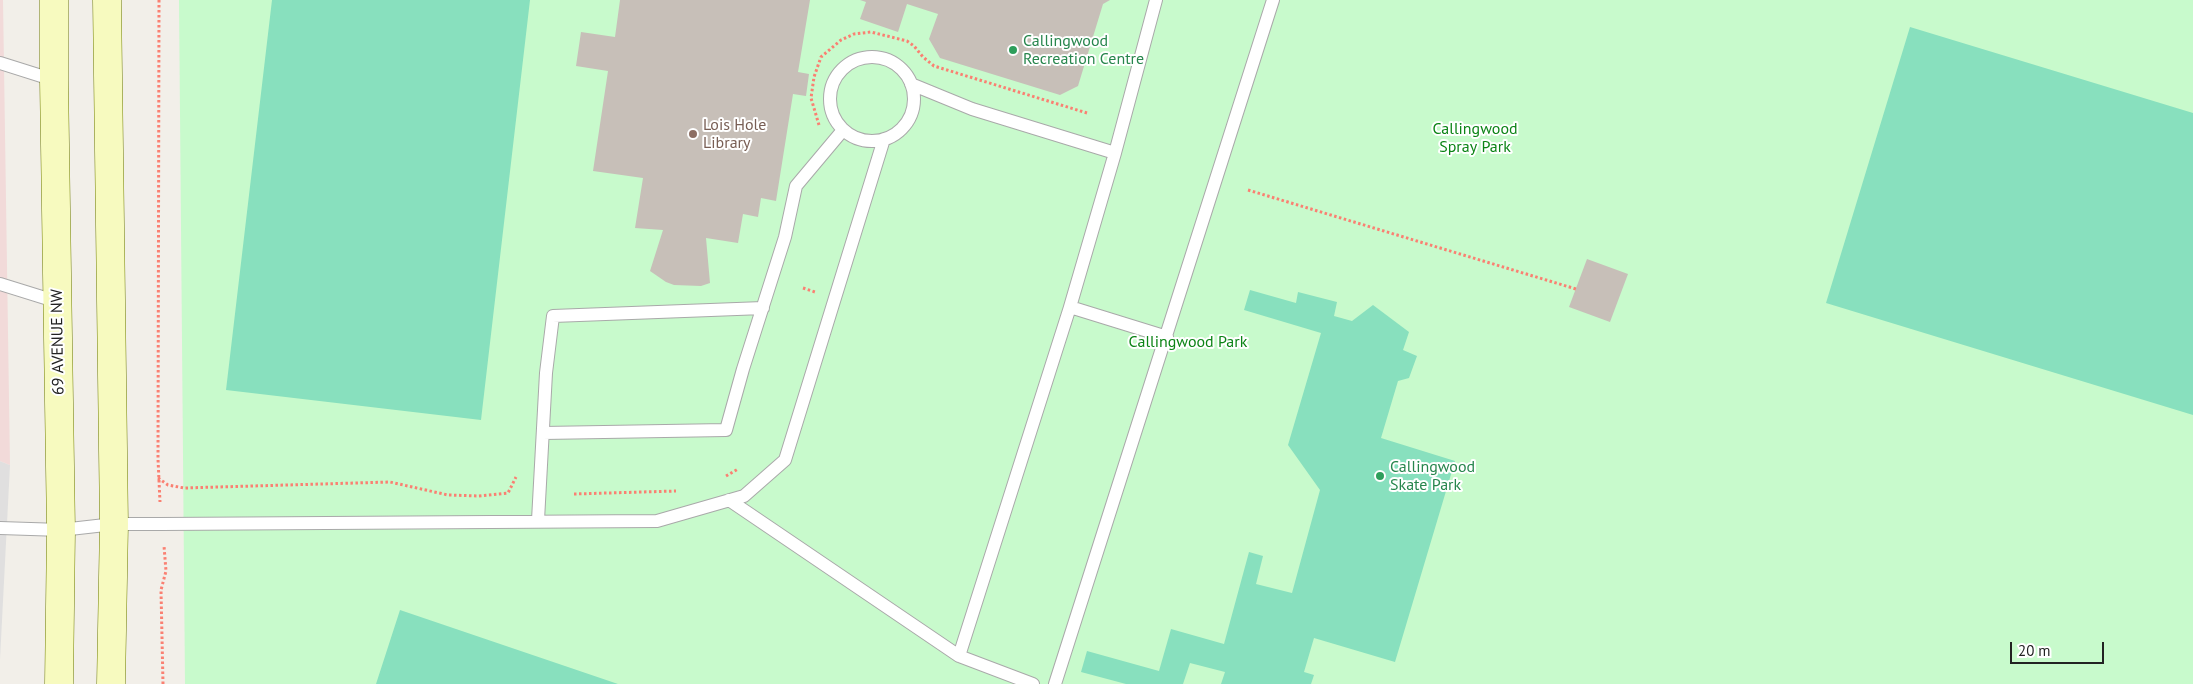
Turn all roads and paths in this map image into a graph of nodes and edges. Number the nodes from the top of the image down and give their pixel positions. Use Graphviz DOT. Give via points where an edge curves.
graph roads {
  1 [pos="54,0"];
  2 [pos="107,0"];
  3 [pos="158,0"];
  4 [pos="1156,0"];
  5 [pos="1274,0"];
  6 [pos="0,62"];
  7 [pos="54,80"];
  8 [pos="911,84"];
  9 [pos="843,130"];
  10 [pos="884,140"];
  11 [pos="1115,153"];
  12 [pos="1248,190"];
  13 [pos="0,284"];
  14 [pos="1576,289"];
  15 [pos="58,302"];
  16 [pos="1070,307"];
  17 [pos="762,308"];
  18 [pos="1167,336"];
  19 [pos="543,433"];
  20 [pos="517,474"];
  21 [pos="729,500"];
  22 [pos="538,520"];
  23 [pos="114,524"];
  24 [pos="0,528"];
  25 [pos="61,530"];
  26 [pos="166,571"];
  27 [pos="959,656"];
  28 [pos="59,684"];
  29 [pos="111,684"];
  30 [pos="163,684"];
  31 [pos="1033,684"];
  32 [pos="1055,684"];
  1 -- 7 [label="main road, 69 AVENUE NW"];
  2 -- 23 [label="main road"];
  3 -- 20 [label="path" via="158,478 168,485 184,488 390,482 448,494 478,496 508,493"];
  4 -- 11 [label="lane"];
  5 -- 18 [label="lane"];
  6 -- 7 [label="lane"];
  7 -- 15 [label="main road, 69 AVENUE NW"];
  8 -- 9 [label="lane" via="899,68 882,58 869,57 845,66 835,77 830,91 832,112"];
  8 -- 10 [label="lane" via="914,97 910,116 897,133"];
  8 -- 11 [label="lane" via="972,109"];
  9 -- 10 [label="lane" via="855,138"];
  9 -- 17 [label="lane" via="796,186 785,237"];
  10 -- 21 [label="lane" via="785,460 744,496"];
  11 -- 16 [label="lane"];
  12 -- 14 [label="path"];
  13 -- 15 [label="lane"];
  15 -- 25 [label="main road, 69 AVENUE NW"];
  16 -- 18 [label="lane"];
  16 -- 27 [label="lane"];
  17 -- 19 [label="lane" via="726,430"];
  17 -- 19 [label="lane" via="552,316"];
  18 -- 32 [label="lane"];
  19 -- 22 [label="lane"];
  21 -- 22 [label="lane" via="657,521"];
  21 -- 27 [label="lane"];
  22 -- 23 [label="lane"];
  23 -- 25 [label="lane"];
  23 -- 29 [label="main road"];
  24 -- 25 [label="lane"];
  25 -- 28 [label="main road, 69 AVENUE NW"];
  26 -- 30 [label="path" via="161,590"];
  27 -- 31 [label="lane"];
}
